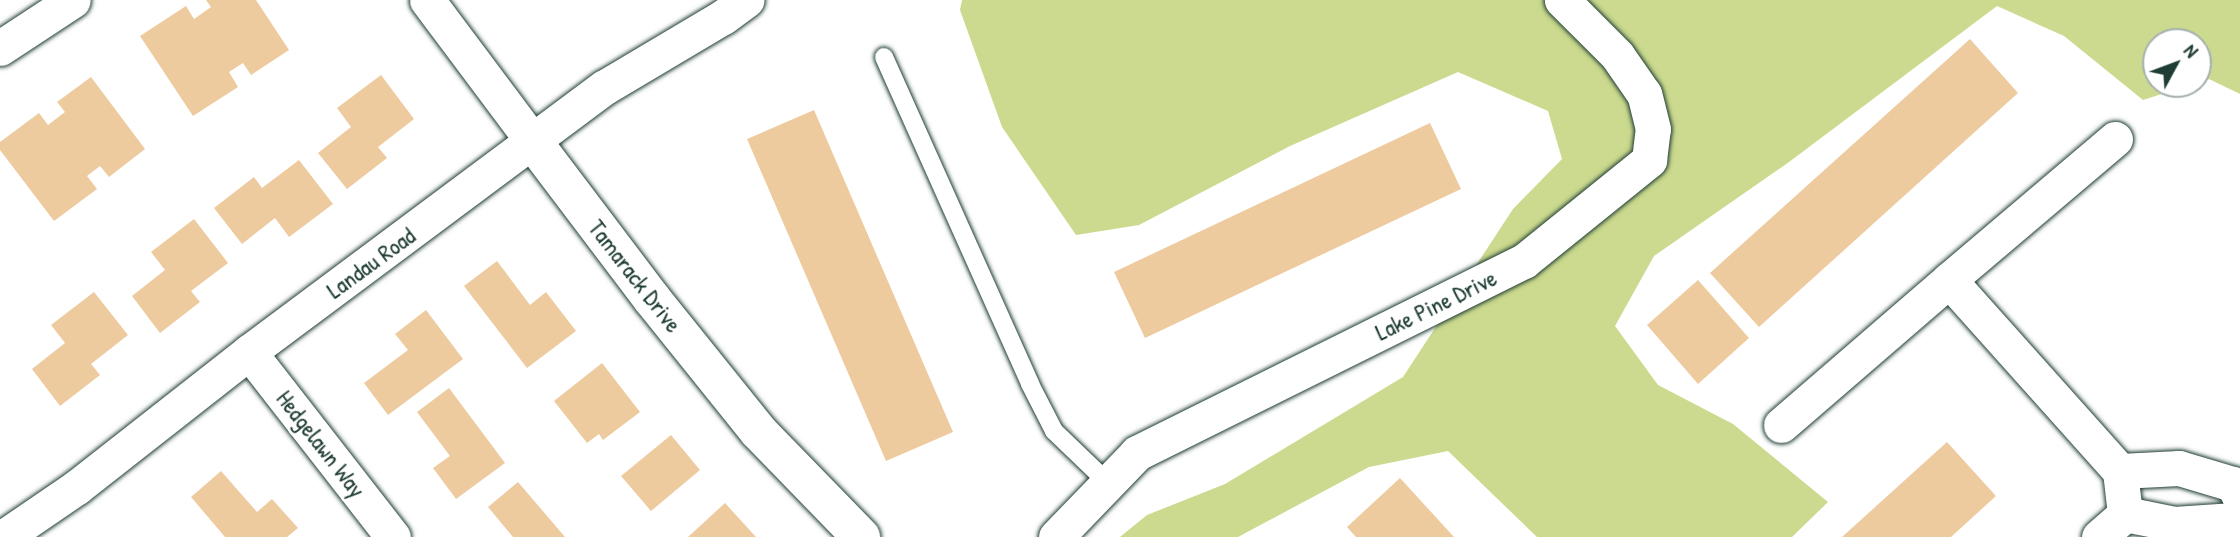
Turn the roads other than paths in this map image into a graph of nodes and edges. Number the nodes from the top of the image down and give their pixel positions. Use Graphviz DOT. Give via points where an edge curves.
graph roads {
  1 [pos="73,0"];
  2 [pos="427,0"];
  3 [pos="746,0"];
  4 [pos="1562,0"];
  5 [pos="0,48"];
  6 [pos="884,57"];
  7 [pos="2115,139"];
  8 [pos="534,143"];
  9 [pos="1949,279"];
  10 [pos="249,352"];
  11 [pos="1781,425"];
  12 [pos="2120,471"];
  13 [pos="1107,482"];
  14 [pos="2240,498"];
  15 [pos="2240,509"];
  16 [pos="2125,514"];
  17 [pos="4,537"];
  18 [pos="393,537"];
  19 [pos="860,537"];
  20 [pos="1055,537"];
  21 [pos="2099,537"];
  1 -- 5 [label="street"];
  2 -- 8 [label="street, Tamarack Drive"];
  3 -- 8 [label="street, Landau Road" via="605,87"];
  4 -- 13 [label="street, Lake Pine Drive" via="1617,55 1644,94 1653,129 1649,160 1524,261 1137,453"];
  6 -- 13 [label="lane" via="1030,384 1055,431"];
  7 -- 9 [label="street"];
  8 -- 10 [label="street, Landau Road"];
  8 -- 19 [label="street, Tamarack Drive" via="758,431"];
  9 -- 11 [label="street"];
  9 -- 12 [label="street"];
  10 -- 17 [label="street, Landau Road"];
  10 -- 18 [label="street, Hedgelawn Way"];
  12 -- 14 [label="street" via="2179,468 2233,484"];
  12 -- 16 [label="street"];
  13 -- 20 [label="street, Lake Pine Drive"];
  15 -- 16 [label="street" via="2234,520 2174,524"];
  16 -- 21 [label="street"];
}
